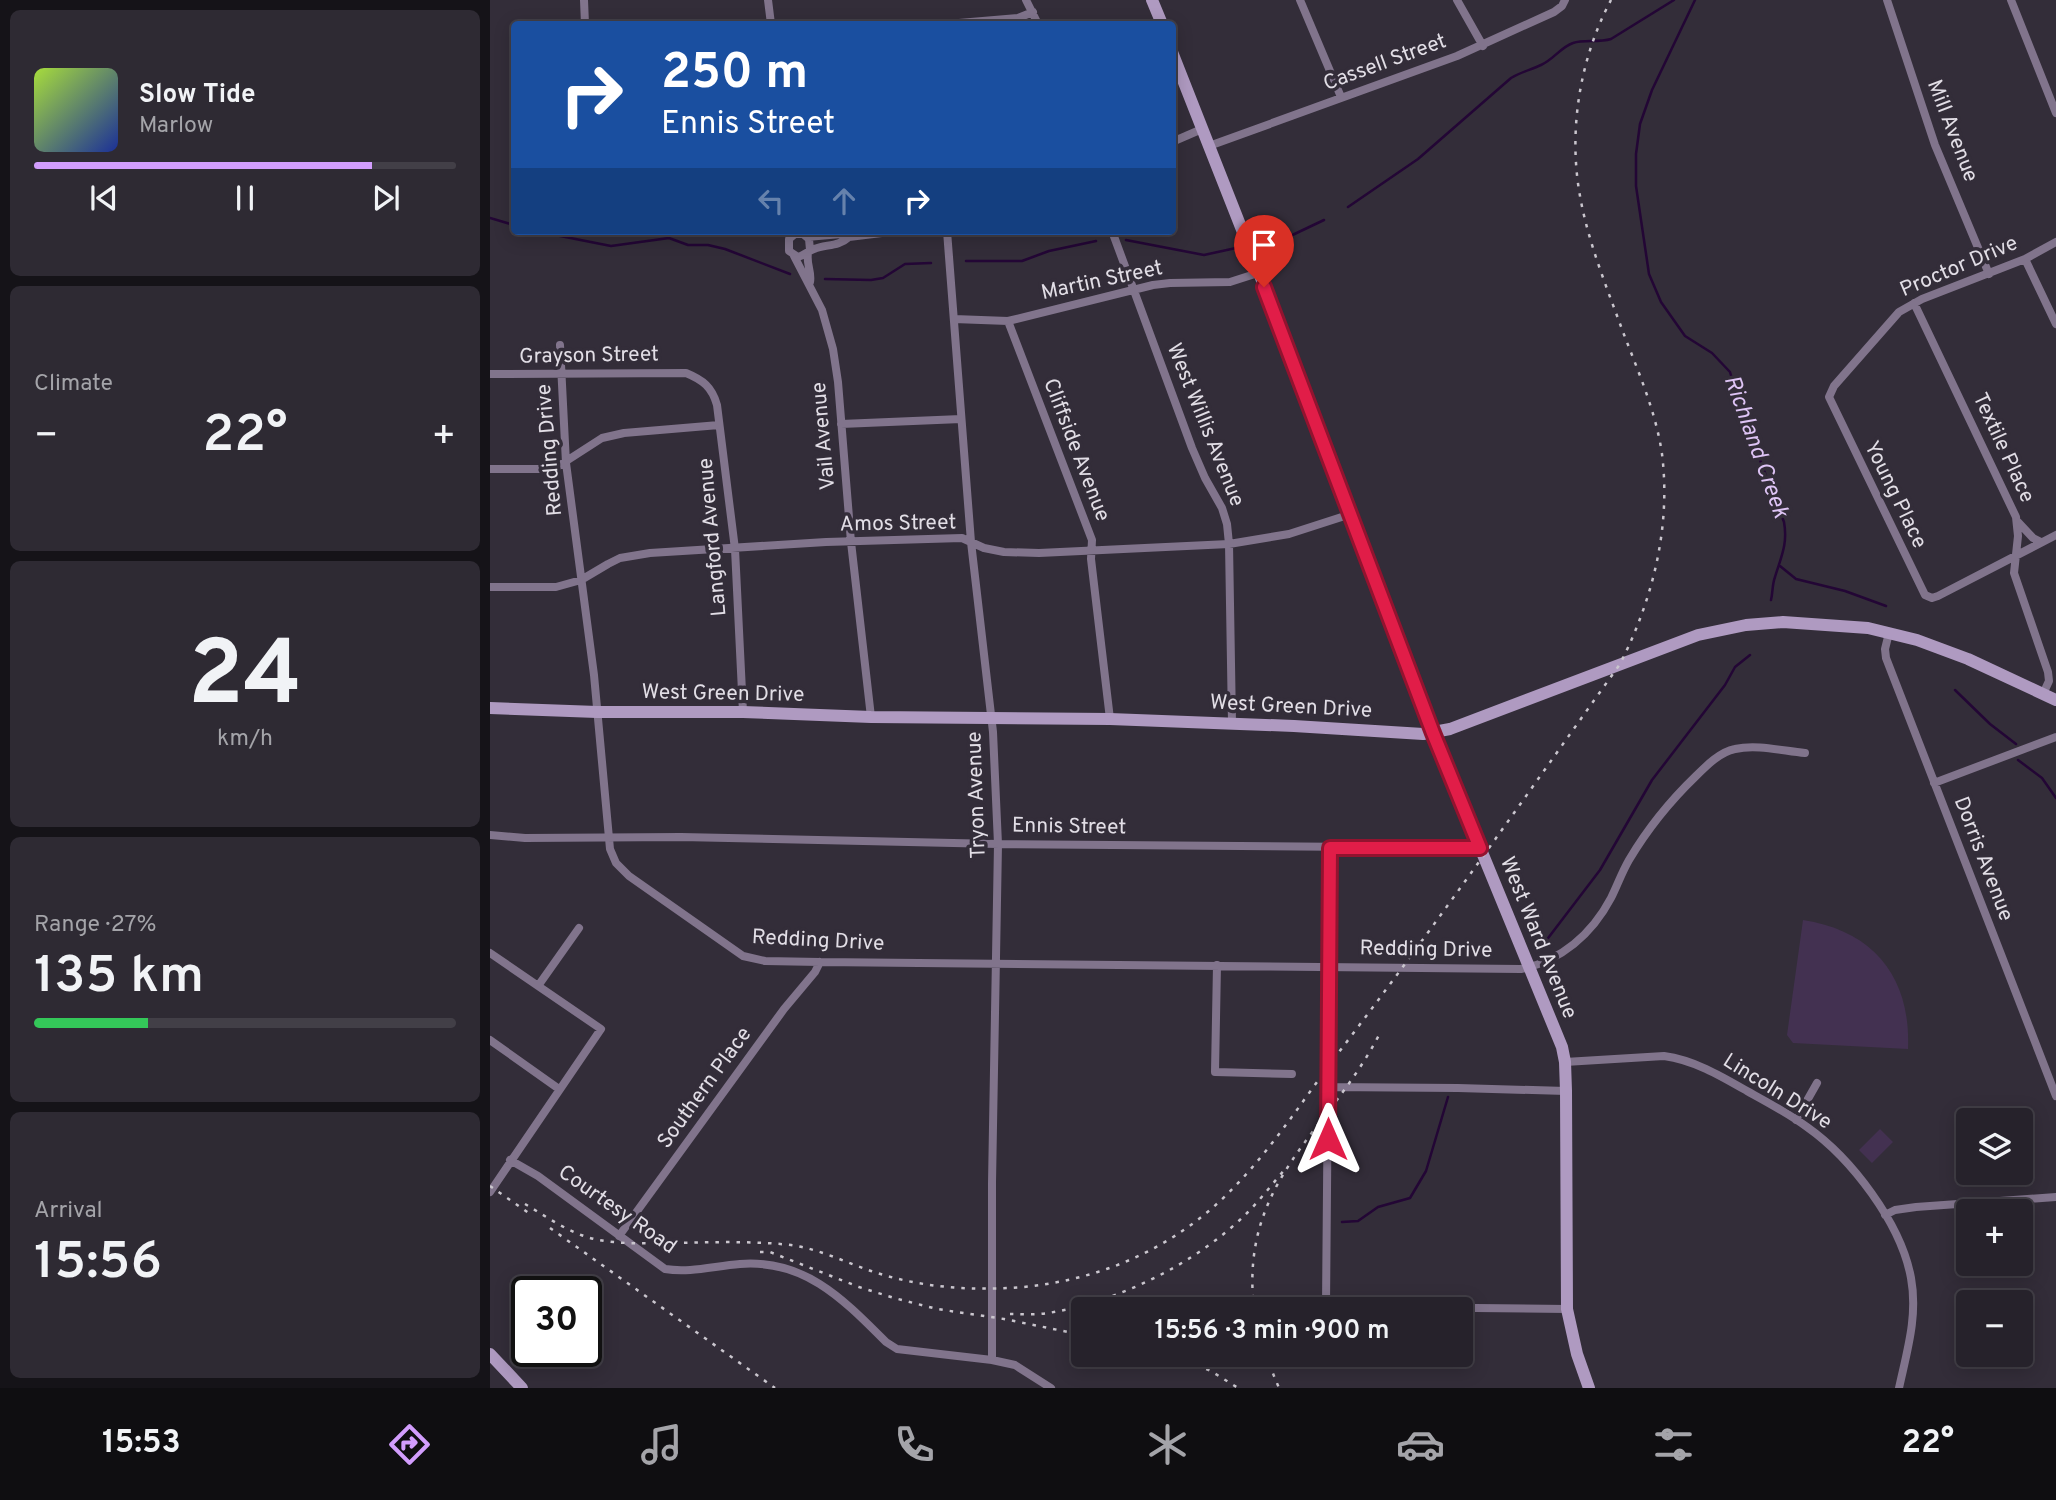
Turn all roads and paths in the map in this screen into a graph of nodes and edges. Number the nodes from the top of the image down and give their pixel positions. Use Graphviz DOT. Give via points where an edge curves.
graph roads {
  1 [pos="583,0"];
  2 [pos="768,0"];
  3 [pos="1026,0"];
  4 [pos="1152,0"];
  5 [pos="1300,0"];
  6 [pos="1457,0"];
  7 [pos="1565,0"];
  8 [pos="1887,0"];
  9 [pos="2011,0"];
  10 [pos="1033,12"];
  11 [pos="585,21"];
  12 [pos="771,21"];
  13 [pos="986,21"];
  14 [pos="1037,21"];
  15 [pos="1161,21"];
  16 [pos="1483,46"];
  17 [pos="1176,62"];
  18 [pos="1341,97"];
  19 [pos="2056,113"];
  20 [pos="1202,129"];
  21 [pos="1176,140"];
  22 [pos="1209,146"];
  23 [pos="789,235"];
  24 [pos="804,235"];
  25 [pos="844,235"];
  26 [pos="865,235"];
  27 [pos="947,235"];
  28 [pos="1113,235"];
  29 [pos="849,237"];
  30 [pos="2056,242"];
  31 [pos="809,251"];
  32 [pos="794,256"];
  33 [pos="2025,259"];
  34 [pos="1258,272"];
  35 [pos="1989,274"];
  36 [pos="810,282"];
  37 [pos="1133,290"];
  38 [pos="1914,303"];
  39 [pos="954,319"];
  40 [pos="1008,321"];
  41 [pos="2056,324"];
  42 [pos="560,345"];
  43 [pos="688,373"];
  44 [pos="490,374"];
  45 [pos="562,374"];
  46 [pos="1829,396"];
  47 [pos="961,419"];
  48 [pos="841,424"];
  49 [pos="719,425"];
  50 [pos="566,463"];
  51 [pos="490,469"];
  52 [pos="1351,514"];
  53 [pos="2017,521"];
  54 [pos="2056,535"];
  55 [pos="851,542"];
  56 [pos="971,542"];
  57 [pos="2041,542"];
  58 [pos="1229,544"];
  59 [pos="735,549"];
  60 [pos="1091,551"];
  61 [pos="2014,557"];
  62 [pos="582,580"];
  63 [pos="490,587"];
  64 [pos="1889,633"];
  65 [pos="2043,694"];
  66 [pos="2056,701"];
  67 [pos="490,708"];
  68 [pos="597,712"];
  69 [pos="743,712"];
  70 [pos="871,717"];
  71 [pos="992,718"];
  72 [pos="1110,719"];
  73 [pos="1232,723"];
  74 [pos="1433,733"];
  75 [pos="2056,737"];
  76 [pos="1805,753"];
  77 [pos="1934,783"];
  78 [pos="490,835"];
  79 [pos="608,838"];
  80 [pos="998,844"];
  81 [pos="1330,848"];
  82 [pos="1480,848"];
  83 [pos="579,928"];
  84 [pos="490,953"];
  85 [pos="820,962"];
  86 [pos="996,964"];
  87 [pos="1217,965"];
  88 [pos="1329,966"];
  89 [pos="1530,967"];
  90 [pos="538,986"];
  91 [pos="490,1040"];
  92 [pos="1565,1062"];
  93 [pos="1292,1074"];
  94 [pos="1817,1083"];
  95 [pos="1328,1087"];
  96 [pos="559,1089"];
  97 [pos="1566,1091"];
  98 [pos="2056,1096"];
  99 [pos="1796,1119"];
  100 [pos="510,1160"];
  101 [pos="492,1190"];
  102 [pos="2056,1198"];
  103 [pos="1885,1215"];
  104 [pos="619,1236"];
  105 [pos="1326,1297"];
  106 [pos="1473,1307"];
  107 [pos="1567,1309"];
  108 [pos="490,1354"];
  109 [pos="992,1360"];
  110 [pos="522,1388"];
  111 [pos="1051,1388"];
  112 [pos="1589,1388"];
  113 [pos="1899,1388"];
  1 -- 11 [label="street"];
  2 -- 12 [label="street"];
  3 -- 10 [label="street"];
  4 -- 15 [label="main road"];
  5 -- 18 [label="street"];
  6 -- 16 [label="street"];
  7 -- 16 [label="street, Cassell Street" via="1554,12"];
  8 -- 35 [label="street, Mill Avenue" via="1935,145"];
  9 -- 19 [label="street"];
  10 -- 13 [label="street"];
  10 -- 14 [label="street"];
  16 -- 18 [label="street, Cassell Street"];
  17 -- 20 [label="main road, West Ward Avenue"];
  18 -- 22 [label="street, Cassell Street"];
  20 -- 21 [label="street"];
  20 -- 22 [label="main road, West Ward Avenue"];
  22 -- 34 [label="main road, West Ward Avenue"];
  23 -- 32 [label="street" via="788,247"];
  24 -- 31 [label="street" via="811,243"];
  25 -- 29 [label="street"];
  26 -- 29 [label="street"];
  27 -- 39 [label="street, Tryon Avenue"];
  28 -- 37 [label="street, West Willis Avenue"];
  29 -- 31 [label="street"];
  30 -- 33 [label="street, Proctor Drive"];
  31 -- 32 [label="street"];
  31 -- 36 [label="street, Vail Avenue"];
  32 -- 36 [label="street, Vail Avenue"];
  33 -- 35 [label="street, Proctor Drive"];
  33 -- 41 [label="street"];
  34 -- 37 [label="street, Martin Street" via="1230,282 1170,283"];
  34 -- 52 [label="main road, West Ward Avenue"];
  35 -- 38 [label="street, Proctor Drive"];
  36 -- 48 [label="street, Vail Avenue" via="833,349"];
  37 -- 40 [label="street, Martin Street"];
  37 -- 58 [label="street, West Willis Avenue" via="1192,448 1222,508"];
  38 -- 46 [label="street, Proctor Drive" via="1899,312"];
  38 -- 53 [label="street, Textile Place"];
  39 -- 40 [label="street, Martin Street"];
  39 -- 47 [label="street, Tryon Avenue"];
  40 -- 60 [label="street, Cliffside Avenue" via="1092,540"];
  42 -- 45 [label="street, Redding Drive"];
  43 -- 45 [label="street, Grayson Street"];
  43 -- 49 [label="street, Langford Avenue" via="714,394"];
  44 -- 45 [label="street, Grayson Street"];
  45 -- 50 [label="street, Redding Drive"];
  46 -- 61 [label="street, Young Place" via="1928,597"];
  47 -- 48 [label="street"];
  47 -- 56 [label="street, Tryon Avenue"];
  48 -- 55 [label="street, Vail Avenue"];
  49 -- 50 [label="street" via="602,438"];
  49 -- 59 [label="street, Langford Avenue"];
  50 -- 51 [label="street" via="541,469"];
  50 -- 62 [label="street, Redding Drive"];
  52 -- 58 [label="street, Amos Street" via="1289,534"];
  52 -- 74 [label="main road, West Ward Avenue"];
  53 -- 57 [label="street"];
  53 -- 61 [label="street, Textile Place"];
  54 -- 57 [label="street"];
  55 -- 56 [label="street, Amos Street" via="962,538"];
  55 -- 59 [label="street, Amos Street"];
  55 -- 70 [label="street, Vail Avenue"];
  56 -- 60 [label="street, Amos Street" via="1004,552"];
  56 -- 71 [label="street, Tryon Avenue"];
  57 -- 61 [label="street"];
  58 -- 60 [label="street, Amos Street"];
  58 -- 73 [label="street, West Willis Avenue"];
  59 -- 62 [label="street, Amos Street" via="633,555"];
  59 -- 69 [label="street, Langford Avenue"];
  60 -- 72 [label="street, Cliffside Avenue"];
  61 -- 65 [label="street, Textile Place" via="2014,573 2048,672"];
  62 -- 63 [label="street, Amos Street" via="556,587"];
  62 -- 68 [label="street, Redding Drive"];
  64 -- 65 [label="main road, West Green Drive" via="1968,659"];
  64 -- 74 [label="main road, West Green Drive" via="1783,622 1698,635"];
  64 -- 77 [label="street, Dorris Avenue" via="1886,658"];
  65 -- 66 [label="main road, West Green Drive"];
  67 -- 68 [label="main road, West Green Drive"];
  68 -- 69 [label="main road, West Green Drive"];
  68 -- 79 [label="street, Redding Drive"];
  69 -- 70 [label="main road, West Green Drive"];
  70 -- 71 [label="main road, West Green Drive"];
  71 -- 72 [label="main road, West Green Drive"];
  71 -- 80 [label="street, Tryon Avenue"];
  72 -- 73 [label="main road, West Green Drive"];
  73 -- 74 [label="main road, West Green Drive"];
  74 -- 82 [label="main road, West Ward Avenue"];
  75 -- 77 [label="street"];
  76 -- 89 [label="street" via="1748,748 1721,755 1652,825 1598,919 1578,942"];
  77 -- 98 [label="street, Dorris Avenue"];
  78 -- 79 [label="street, Ennis Street"];
  79 -- 80 [label="street, Ennis Street"];
  79 -- 85 [label="street, Redding Drive" via="621,870 733,951 755,960"];
  80 -- 81 [label="street, Ennis Street"];
  80 -- 86 [label="street, Tryon Avenue"];
  81 -- 82 [label="street, Ennis Street"];
  81 -- 88 [label="street"];
  82 -- 89 [label="main road, West Ward Avenue"];
  83 -- 90 [label="street"];
  84 -- 90 [label="street"];
  85 -- 86 [label="street, Redding Drive"];
  85 -- 104 [label="street, Southern Place"];
  86 -- 87 [label="street, Redding Drive"];
  86 -- 109 [label="street, Tryon Avenue"];
  87 -- 88 [label="street, Redding Drive"];
  87 -- 93 [label="street" via="1215,1072"];
  88 -- 89 [label="street, Redding Drive"];
  88 -- 95 [label="street"];
  89 -- 92 [label="main road, West Ward Avenue"];
  90 -- 96 [label="street" via="601,1029"];
  91 -- 96 [label="street"];
  92 -- 97 [label="main road, West Ward Avenue"];
  92 -- 99 [label="street, Lincoln Drive" via="1679,1058"];
  94 -- 99 [label="street"];
  95 -- 97 [label="street"];
  95 -- 105 [label="street"];
  96 -- 100 [label="street"];
  97 -- 107 [label="main road, West Ward Avenue"];
  99 -- 103 [label="street, Lincoln Drive" via="1833,1148"];
  100 -- 101 [label="street"];
  100 -- 104 [label="street, Courtesy Road"];
  102 -- 103 [label="street" via="1916,1207"];
  103 -- 113 [label="street, Lincoln Drive" via="1911,1278 1914,1321"];
  104 -- 109 [label="street, Courtesy Road" via="665,1269 763,1264 799,1272 824,1285 897,1349"];
  106 -- 107 [label="street"];
  107 -- 112 [label="main road, West Ward Avenue"];
  108 -- 110 [label="main road"];
  109 -- 111 [label="street, Courtesy Road" via="1015,1365"];
}
